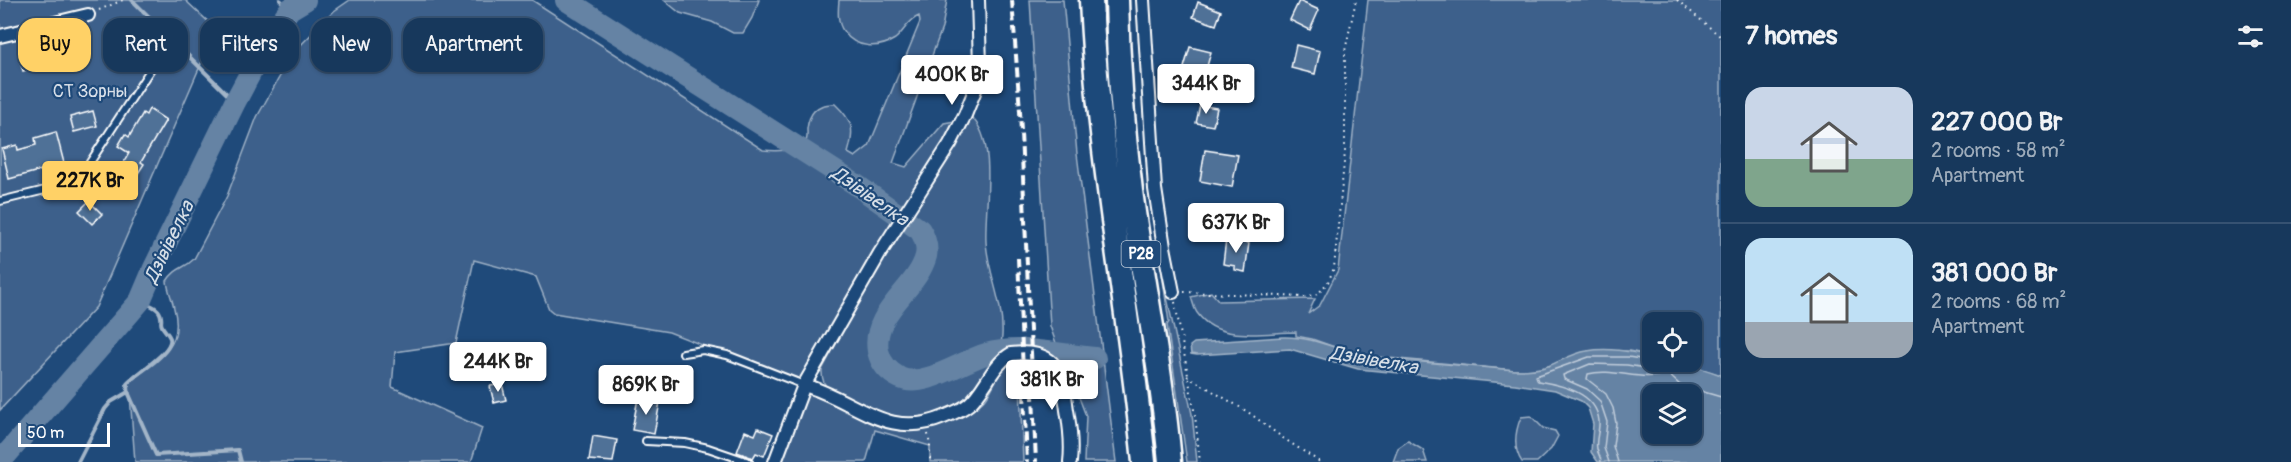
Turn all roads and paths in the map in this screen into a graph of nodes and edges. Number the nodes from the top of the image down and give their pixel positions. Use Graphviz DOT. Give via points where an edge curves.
graph roads {
  1 [pos="978,0"];
  2 [pos="1091,0"];
  3 [pos="1117,0"];
  4 [pos="1143,0"];
  5 [pos="1356,0"];
  6 [pos="1677,0"];
  7 [pos="123,1"];
  8 [pos="88,15"];
  9 [pos="0,36"];
  10 [pos="1721,37"];
  11 [pos="149,72"];
  12 [pos="0,201"];
  13 [pos="1173,292"];
  14 [pos="683,353"];
  15 [pos="1187,376"];
  16 [pos="804,385"];
  17 [pos="925,423"];
  18 [pos="646,441"];
  19 [pos="749,462"];
  20 [pos="776,462"];
  21 [pos="930,462"];
  22 [pos="1070,462"];
  23 [pos="1144,462"];
  24 [pos="1170,462"];
  25 [pos="1200,462"];
  26 [pos="1320,462"];
  1 -- 16 [label="street" via="980,65 975,90 950,144 908,206"];
  2 -- 23 [label="highway, Р28" via="1100,129"];
  3 -- 24 [label="highway, Р28" via="1131,190"];
  4 -- 13 [label="street" via="1155,189"];
  5 -- 13 [label="path" via="1345,51 1345,152 1334,268 1328,282 1318,294 1305,297"];
  6 -- 10 [label="path"];
  7 -- 8 [label="path"];
  8 -- 9 [label="street"];
  11 -- 12 [label="lane" via="74,183"];
  13 -- 15 [label="path"];
  14 -- 16 [label="lane" via="703,350 727,355"];
  15 -- 25 [label="path" via="1196,415"];
  15 -- 26 [label="path"];
  16 -- 17 [label="street" via="877,417 907,426"];
  16 -- 20 [label="street"];
  17 -- 21 [label="path"];
  17 -- 22 [label="street" via="970,404 1011,354 1043,356 1059,369 1062,380 1070,427"];
  18 -- 19 [label="lane" via="685,443"];
}
